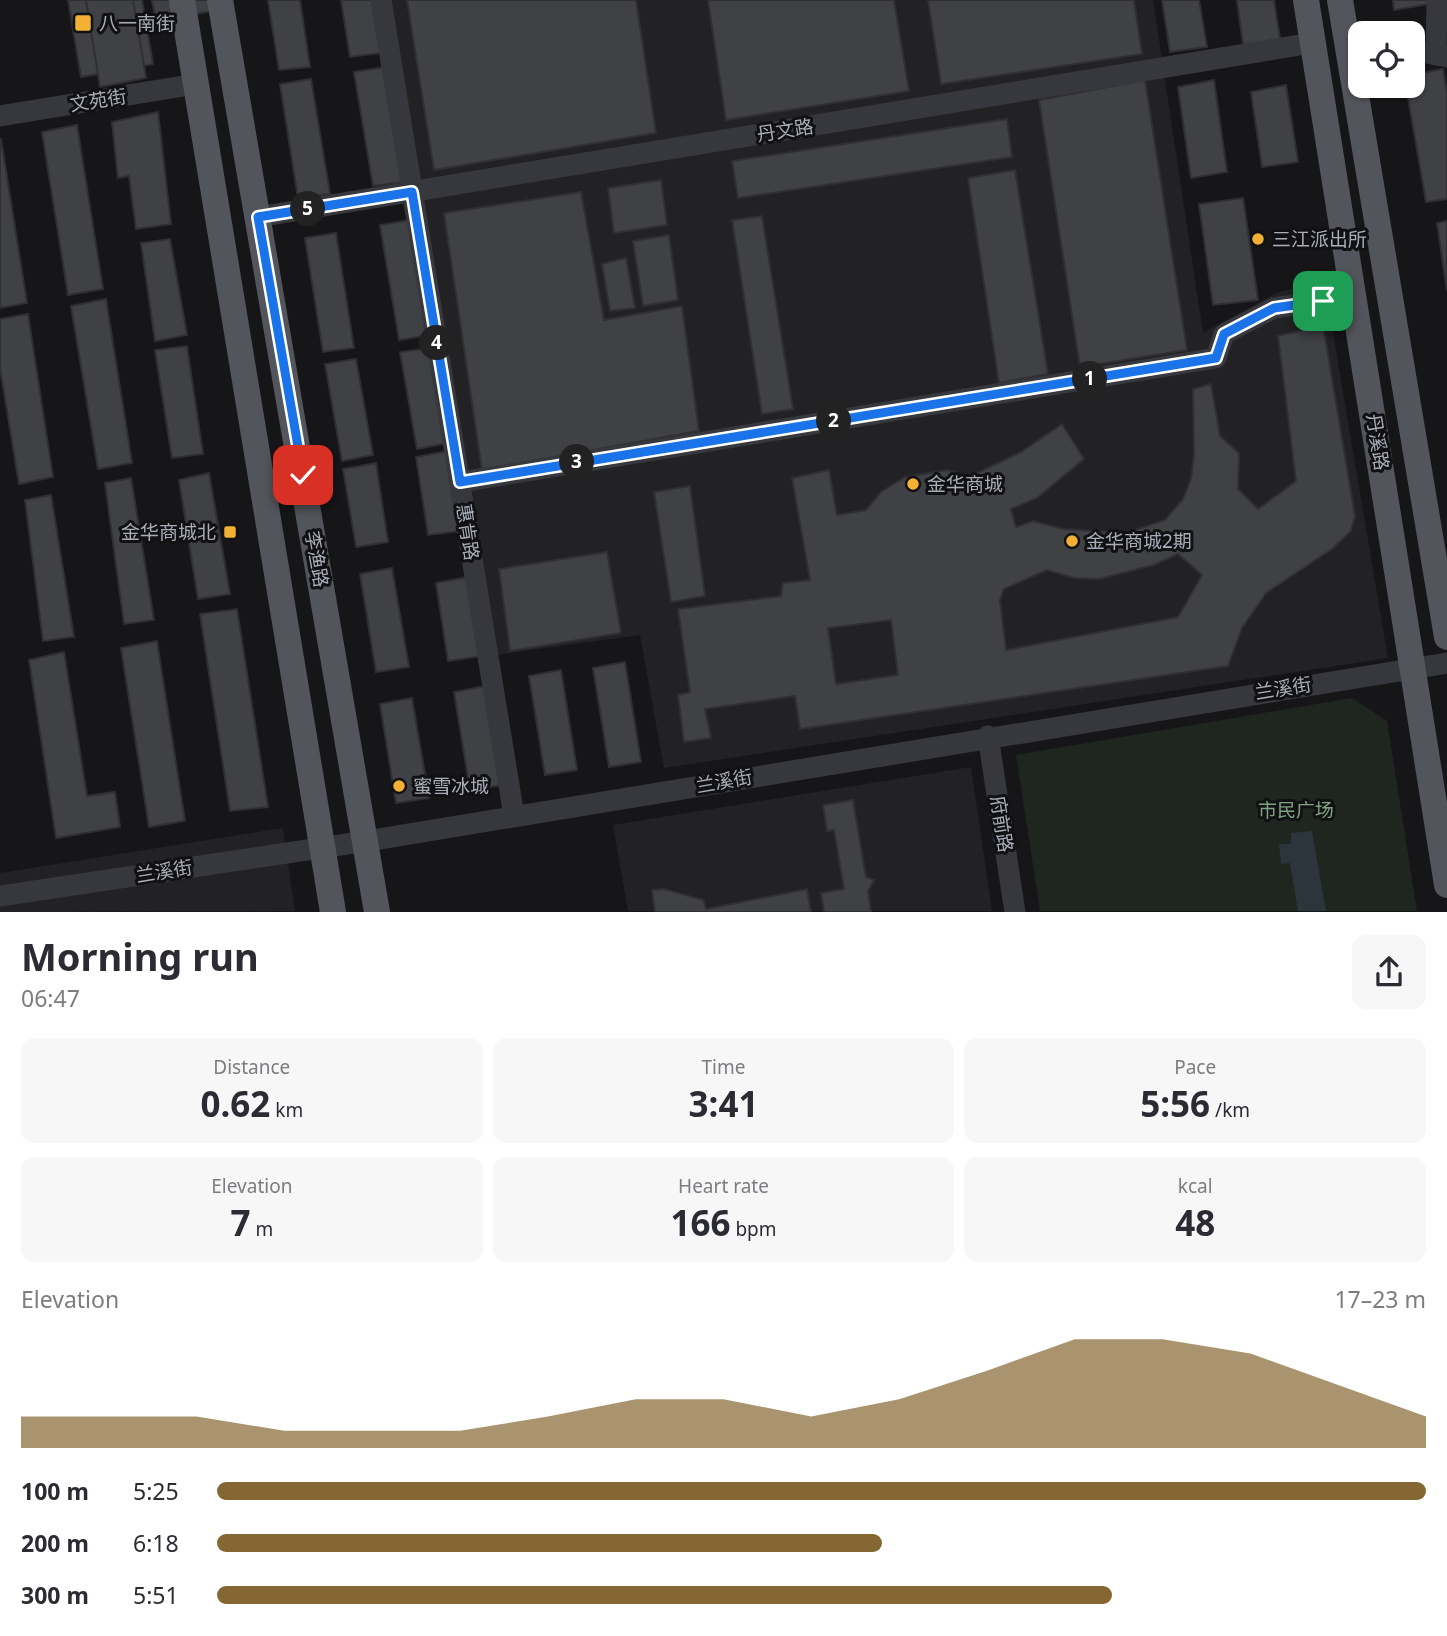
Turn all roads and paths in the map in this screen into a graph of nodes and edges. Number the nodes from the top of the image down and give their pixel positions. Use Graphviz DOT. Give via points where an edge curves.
graph roads {
  1 [pos="182,0"];
  2 [pos="220,0"];
  3 [pos="381,0"];
  4 [pos="1306,0"];
  5 [pos="1340,0"];
  6 [pos="1437,0"];
  7 [pos="1348,24"];
  8 [pos="1312,43"];
  9 [pos="1442,56"];
  10 [pos="196,84"];
  11 [pos="1362,98"];
  12 [pos="0,116"];
  13 [pos="412,192"];
  14 [pos="258,217"];
  15 [pos="1355,296"];
  16 [pos="460,482"];
  17 [pos="1447,637"];
  18 [pos="1447,663"];
  19 [pos="1414,667"];
  20 [pos="988,736"];
  21 [pos="514,816"];
  22 [pos="367,841"];
  23 [pos="324,845"];
  24 [pos="1447,885"];
  25 [pos="0,896"];
  26 [pos="334,912"];
  27 [pos="377,912"];
  28 [pos="1015,912"];
  1 -- 10 [label="main road, 李渔路"];
  2 -- 14 [label="main road, 李渔路"];
  3 -- 13 [label="street, 惠肯路"];
  4 -- 8 [label="main road, 丹溪路"];
  5 -- 7 [label="main road, 丹溪路"];
  6 -- 9 [label="street"];
  8 -- 13 [label="street, 丹文路"];
  8 -- 15 [label="main road, 丹溪路"];
  10 -- 12 [label="street, 文苑街"];
  10 -- 23 [label="main road, 李渔路"];
  11 -- 17 [label="main road, 丹溪路"];
  13 -- 14 [label="street, 丹文路"];
  13 -- 16 [label="street, 惠肯路"];
  14 -- 22 [label="main road, 李渔路"];
  15 -- 16 [label="street" via="1274,308 1224,334 1216,358"];
  15 -- 19 [label="main road, 丹溪路"];
  16 -- 21 [label="street, 惠肯路"];
  18 -- 19 [label="street, 兰溪街"];
  19 -- 20 [label="street, 兰溪街"];
  19 -- 24 [label="main road, 丹溪路"];
  20 -- 21 [label="street, 兰溪街"];
  20 -- 28 [label="street, 府前路"];
  21 -- 22 [label="street, 兰溪街"];
  22 -- 23 [label="street, 兰溪街"];
  22 -- 27 [label="main road, 李渔路"];
  23 -- 25 [label="street, 兰溪街"];
  23 -- 26 [label="main road, 李渔路"];
}
